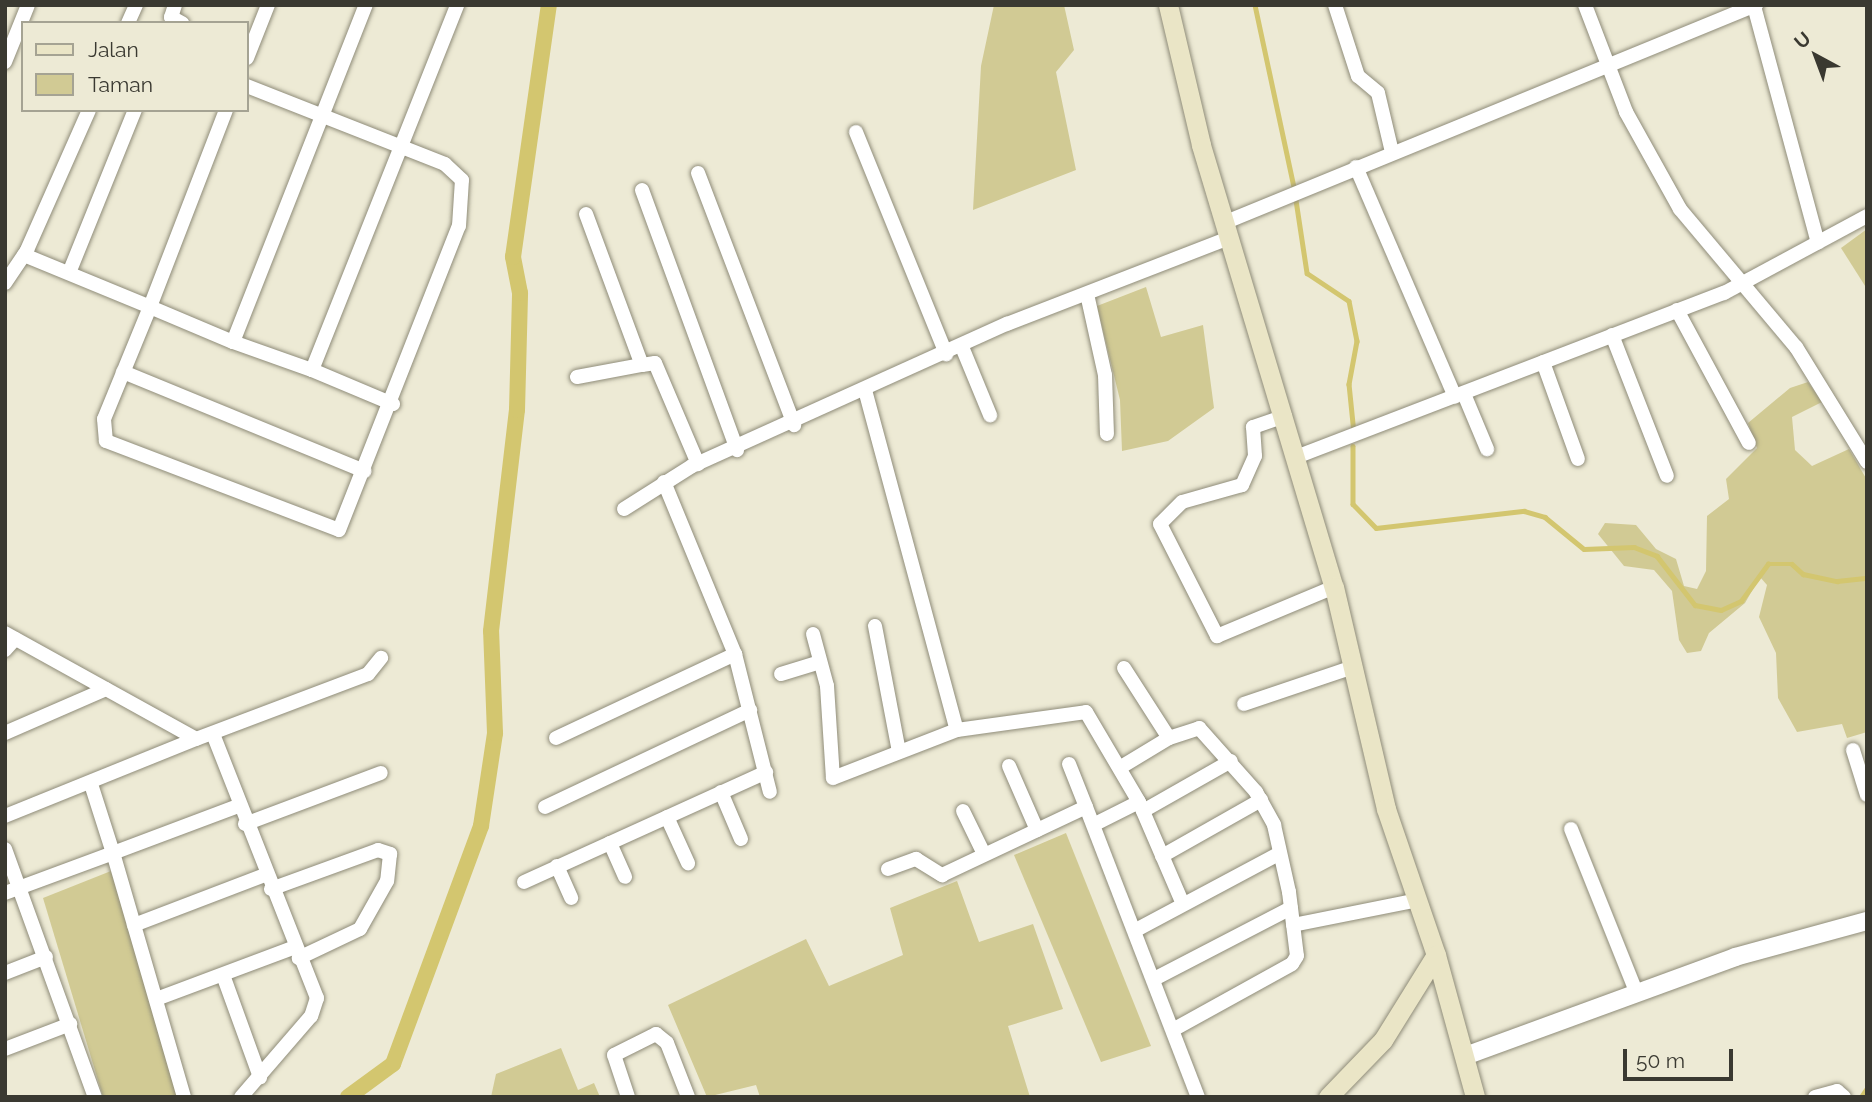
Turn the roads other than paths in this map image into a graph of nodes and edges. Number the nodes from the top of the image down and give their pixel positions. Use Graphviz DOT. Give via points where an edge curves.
graph roads {
  1 [pos="175,5"];
  2 [pos="268,5"];
  3 [pos="366,5"];
  4 [pos="457,5"];
  5 [pos="1168,5"];
  6 [pos="1335,5"];
  7 [pos="1585,5"];
  8 [pos="1755,6"];
  9 [pos="178,21"];
  10 [pos="21,22"];
  11 [pos="248,51"];
  12 [pos="5,62"];
  13 [pos="1605,65"];
  14 [pos="248,86"];
  15 [pos="88,112"];
  16 [pos="134,112"];
  17 [pos="225,112"];
  18 [pos="320,115"];
  19 [pos="856,132"];
  20 [pos="397,145"];
  21 [pos="1392,152"];
  22 [pos="1356,167"];
  23 [pos="698,173"];
  24 [pos="642,190"];
  25 [pos="586,214"];
  26 [pos="1867,216"];
  27 [pos="1229,229"];
  28 [pos="1818,243"];
  29 [pos="24,255"];
  30 [pos="69,273"];
  31 [pos="5,283"];
  32 [pos="1743,284"];
  33 [pos="1087,294"];
  34 [pos="150,307"];
  35 [pos="1677,310"];
  36 [pos="1612,335"];
  37 [pos="233,342"];
  38 [pos="962,347"];
  39 [pos="946,354"];
  40 [pos="1543,362"];
  41 [pos="642,365"];
  42 [pos="312,370"];
  43 [pos="123,372"];
  44 [pos="577,377"];
  45 [pos="865,390"];
  46 [pos="1460,395"];
  47 [pos="393,404"];
  48 [pos="990,415"];
  49 [pos="1285,416"];
  50 [pos="794,425"];
  51 [pos="1107,434"];
  52 [pos="1749,443"];
  53 [pos="1487,449"];
  54 [pos="737,450"];
  55 [pos="1296,457"];
  56 [pos="1578,459"];
  57 [pos="1867,462"];
  58 [pos="698,464"];
  59 [pos="363,471"];
  60 [pos="1667,476"];
  61 [pos="664,482"];
  62 [pos="624,509"];
  63 [pos="1334,587"];
  64 [pos="875,626"];
  65 [pos="813,634"];
  66 [pos="9,641"];
  67 [pos="735,654"];
  68 [pos="381,659"];
  69 [pos="820,662"];
  70 [pos="1353,667"];
  71 [pos="1124,668"];
  72 [pos="781,674"];
  73 [pos="106,689"];
  74 [pos="1244,704"];
  75 [pos="750,710"];
  76 [pos="957,730"];
  77 [pos="5,733"];
  78 [pos="213,734"];
  79 [pos="556,738"];
  80 [pos="1169,738"];
  81 [pos="196,739"];
  82 [pos="1853,750"];
  83 [pos="899,752"];
  84 [pos="1231,761"];
  85 [pos="1069,764"];
  86 [pos="1009,765"];
  87 [pos="1121,767"];
  88 [pos="766,772"];
  89 [pos="381,773"];
  90 [pos="91,784"];
  91 [pos="721,792"];
  92 [pos="770,792"];
  93 [pos="1867,795"];
  94 [pos="1261,800"];
  95 [pos="238,806"];
  96 [pos="545,807"];
  97 [pos="1086,807"];
  98 [pos="1141,807"];
  99 [pos="963,811"];
  100 [pos="5,816"];
  101 [pos="667,817"];
  102 [pos="246,824"];
  103 [pos="1094,824"];
  104 [pos="1571,829"];
  105 [pos="1037,830"];
  106 [pos="741,839"];
  107 [pos="610,843"];
  108 [pos="5,849"];
  109 [pos="113,853"];
  110 [pos="1280,853"];
  111 [pos="984,854"];
  112 [pos="1162,856"];
  113 [pos="688,863"];
  114 [pos="557,866"];
  115 [pos="888,869"];
  116 [pos="265,875"];
  117 [pos="625,877"];
  118 [pos="524,881"];
  119 [pos="20,888"];
  120 [pos="271,889"];
  121 [pos="5,893"];
  122 [pos="571,898"];
  123 [pos="1418,900"];
  124 [pos="1183,904"];
  125 [pos="1291,908"];
  126 [pos="1867,921"];
  127 [pos="134,925"];
  128 [pos="1293,925"];
  129 [pos="1136,930"];
  130 [pos="296,953"];
  131 [pos="1436,955"];
  132 [pos="46,957"];
  133 [pos="5,973"];
  134 [pos="223,975"];
  135 [pos="1156,978"];
  136 [pos="1637,993"];
  137 [pos="159,998"];
  138 [pos="70,1024"];
  139 [pos="1175,1028"];
  140 [pos="5,1049"];
  141 [pos="1465,1056"];
  142 [pos="260,1077"];
  143 [pos="95,1097"];
  144 [pos="184,1097"];
  145 [pos="241,1097"];
  146 [pos="628,1097"];
  147 [pos="688,1097"];
  148 [pos="1198,1097"];
  149 [pos="1328,1097"];
  150 [pos="1475,1097"];
  151 [pos="1815,1097"];
  152 [pos="1844,1097"];
  1 -- 9 [label="street" via="171,17"];
  2 -- 11 [label="street"];
  3 -- 18 [label="street"];
  4 -- 20 [label="street"];
  5 -- 27 [label="main road" via="1183,80"];
  6 -- 21 [label="street" via="1358,76 1378,93"];
  7 -- 13 [label="street"];
  8 -- 13 [label="street"];
  8 -- 28 [label="street"];
  10 -- 12 [label="street"];
  13 -- 21 [label="street"];
  13 -- 32 [label="street" via="1681,209"];
  14 -- 18 [label="street"];
  15 -- 29 [label="street"];
  16 -- 30 [label="street"];
  17 -- 34 [label="street"];
  18 -- 20 [label="street"];
  18 -- 37 [label="street"];
  19 -- 39 [label="street"];
  20 -- 42 [label="street"];
  20 -- 47 [label="street" via="445,164 462,180 459,226"];
  21 -- 22 [label="street"];
  22 -- 27 [label="street"];
  22 -- 46 [label="street"];
  23 -- 50 [label="street"];
  24 -- 54 [label="street"];
  25 -- 41 [label="street"];
  26 -- 28 [label="street"];
  27 -- 33 [label="street"];
  27 -- 49 [label="main road"];
  28 -- 32 [label="street"];
  29 -- 30 [label="street"];
  29 -- 31 [label="street"];
  30 -- 34 [label="street"];
  32 -- 35 [label="street"];
  32 -- 57 [label="street" via="1796,347"];
  33 -- 38 [label="street"];
  33 -- 51 [label="street" via="1105,374"];
  34 -- 37 [label="street"];
  34 -- 43 [label="street"];
  35 -- 36 [label="street"];
  35 -- 52 [label="street"];
  36 -- 40 [label="street"];
  36 -- 60 [label="street"];
  37 -- 42 [label="street"];
  38 -- 39 [label="street"];
  38 -- 48 [label="street"];
  39 -- 45 [label="street"];
  40 -- 46 [label="street"];
  40 -- 56 [label="street"];
  41 -- 44 [label="street"];
  41 -- 58 [label="street" via="655,363"];
  42 -- 47 [label="street"];
  43 -- 59 [label="street"];
  43 -- 59 [label="street" via="104,419 106,441 339,530"];
  45 -- 50 [label="street"];
  45 -- 76 [label="street"];
  46 -- 53 [label="street"];
  46 -- 55 [label="street"];
  47 -- 59 [label="street"];
  49 -- 55 [label="main road"];
  49 -- 63 [label="street" via="1253,427 1255,456 1242,485 1182,502 1160,524 1217,636"];
  50 -- 54 [label="street"];
  54 -- 58 [label="street"];
  55 -- 63 [label="main road"];
  58 -- 61 [label="street"];
  61 -- 62 [label="street"];
  61 -- 67 [label="street"];
  63 -- 70 [label="main road"];
  64 -- 83 [label="street"];
  65 -- 69 [label="street"];
  66 -- 73 [label="street"];
  67 -- 75 [label="street"];
  67 -- 79 [label="street"];
  68 -- 78 [label="street" via="368,674"];
  69 -- 72 [label="street"];
  69 -- 83 [label="street" via="833,778"];
  70 -- 74 [label="street"];
  70 -- 123 [label="main road" via="1386,809"];
  71 -- 80 [label="street"];
  73 -- 77 [label="street"];
  73 -- 81 [label="street"];
  75 -- 88 [label="street"];
  75 -- 96 [label="street"];
  76 -- 83 [label="street"];
  76 -- 87 [label="street" via="1080,709"];
  78 -- 81 [label="street"];
  78 -- 95 [label="street"];
  80 -- 84 [label="street" via="1199,728"];
  80 -- 87 [label="street"];
  81 -- 90 [label="street"];
  82 -- 93 [label="street"];
  84 -- 94 [label="street"];
  84 -- 98 [label="street"];
  85 -- 97 [label="street"];
  86 -- 105 [label="street"];
  87 -- 98 [label="street"];
  88 -- 91 [label="street"];
  88 -- 92 [label="street"];
  89 -- 102 [label="street"];
  90 -- 100 [label="street"];
  90 -- 109 [label="street"];
  91 -- 101 [label="street"];
  91 -- 106 [label="street"];
  94 -- 110 [label="street"];
  94 -- 112 [label="street"];
  95 -- 102 [label="street"];
  95 -- 109 [label="street"];
  97 -- 103 [label="street"];
  97 -- 105 [label="street"];
  98 -- 103 [label="street"];
  98 -- 112 [label="street"];
  99 -- 111 [label="street"];
  101 -- 107 [label="street"];
  101 -- 113 [label="street"];
  102 -- 116 [label="street"];
  103 -- 129 [label="street"];
  104 -- 136 [label="street"];
  105 -- 111 [label="street"];
  107 -- 114 [label="street"];
  107 -- 117 [label="street"];
  108 -- 119 [label="street"];
  109 -- 119 [label="street"];
  109 -- 127 [label="street"];
  110 -- 124 [label="street"];
  110 -- 125 [label="street"];
  111 -- 115 [label="street" via="939,875 916,859"];
  112 -- 124 [label="street"];
  114 -- 118 [label="street"];
  114 -- 122 [label="street"];
  116 -- 120 [label="street"];
  116 -- 127 [label="street"];
  119 -- 121 [label="street"];
  119 -- 132 [label="street"];
  120 -- 130 [label="street"];
  120 -- 130 [label="street" via="378,850 390,854 387,881 360,929"];
  123 -- 128 [label="street"];
  123 -- 131 [label="main road"];
  124 -- 129 [label="street"];
  125 -- 128 [label="street"];
  125 -- 135 [label="street"];
  126 -- 136 [label="street"];
  127 -- 137 [label="street"];
  128 -- 139 [label="street" via="1297,956 1289,968"];
  129 -- 135 [label="street"];
  130 -- 134 [label="street"];
  130 -- 142 [label="street" via="317,998 315,1011"];
  131 -- 141 [label="main road"];
  131 -- 149 [label="main road" via="1383,1040"];
  132 -- 133 [label="street"];
  132 -- 138 [label="street"];
  134 -- 137 [label="street"];
  134 -- 142 [label="street"];
  135 -- 139 [label="street"];
  136 -- 141 [label="street"];
  137 -- 144 [label="street"];
  138 -- 140 [label="street"];
  138 -- 143 [label="street"];
  139 -- 148 [label="street"];
  141 -- 150 [label="main road"];
  142 -- 145 [label="street"];
  146 -- 147 [label="street" via="614,1055 656,1034 667,1043"];
  151 -- 152 [label="street" via="1836,1091"];
}
